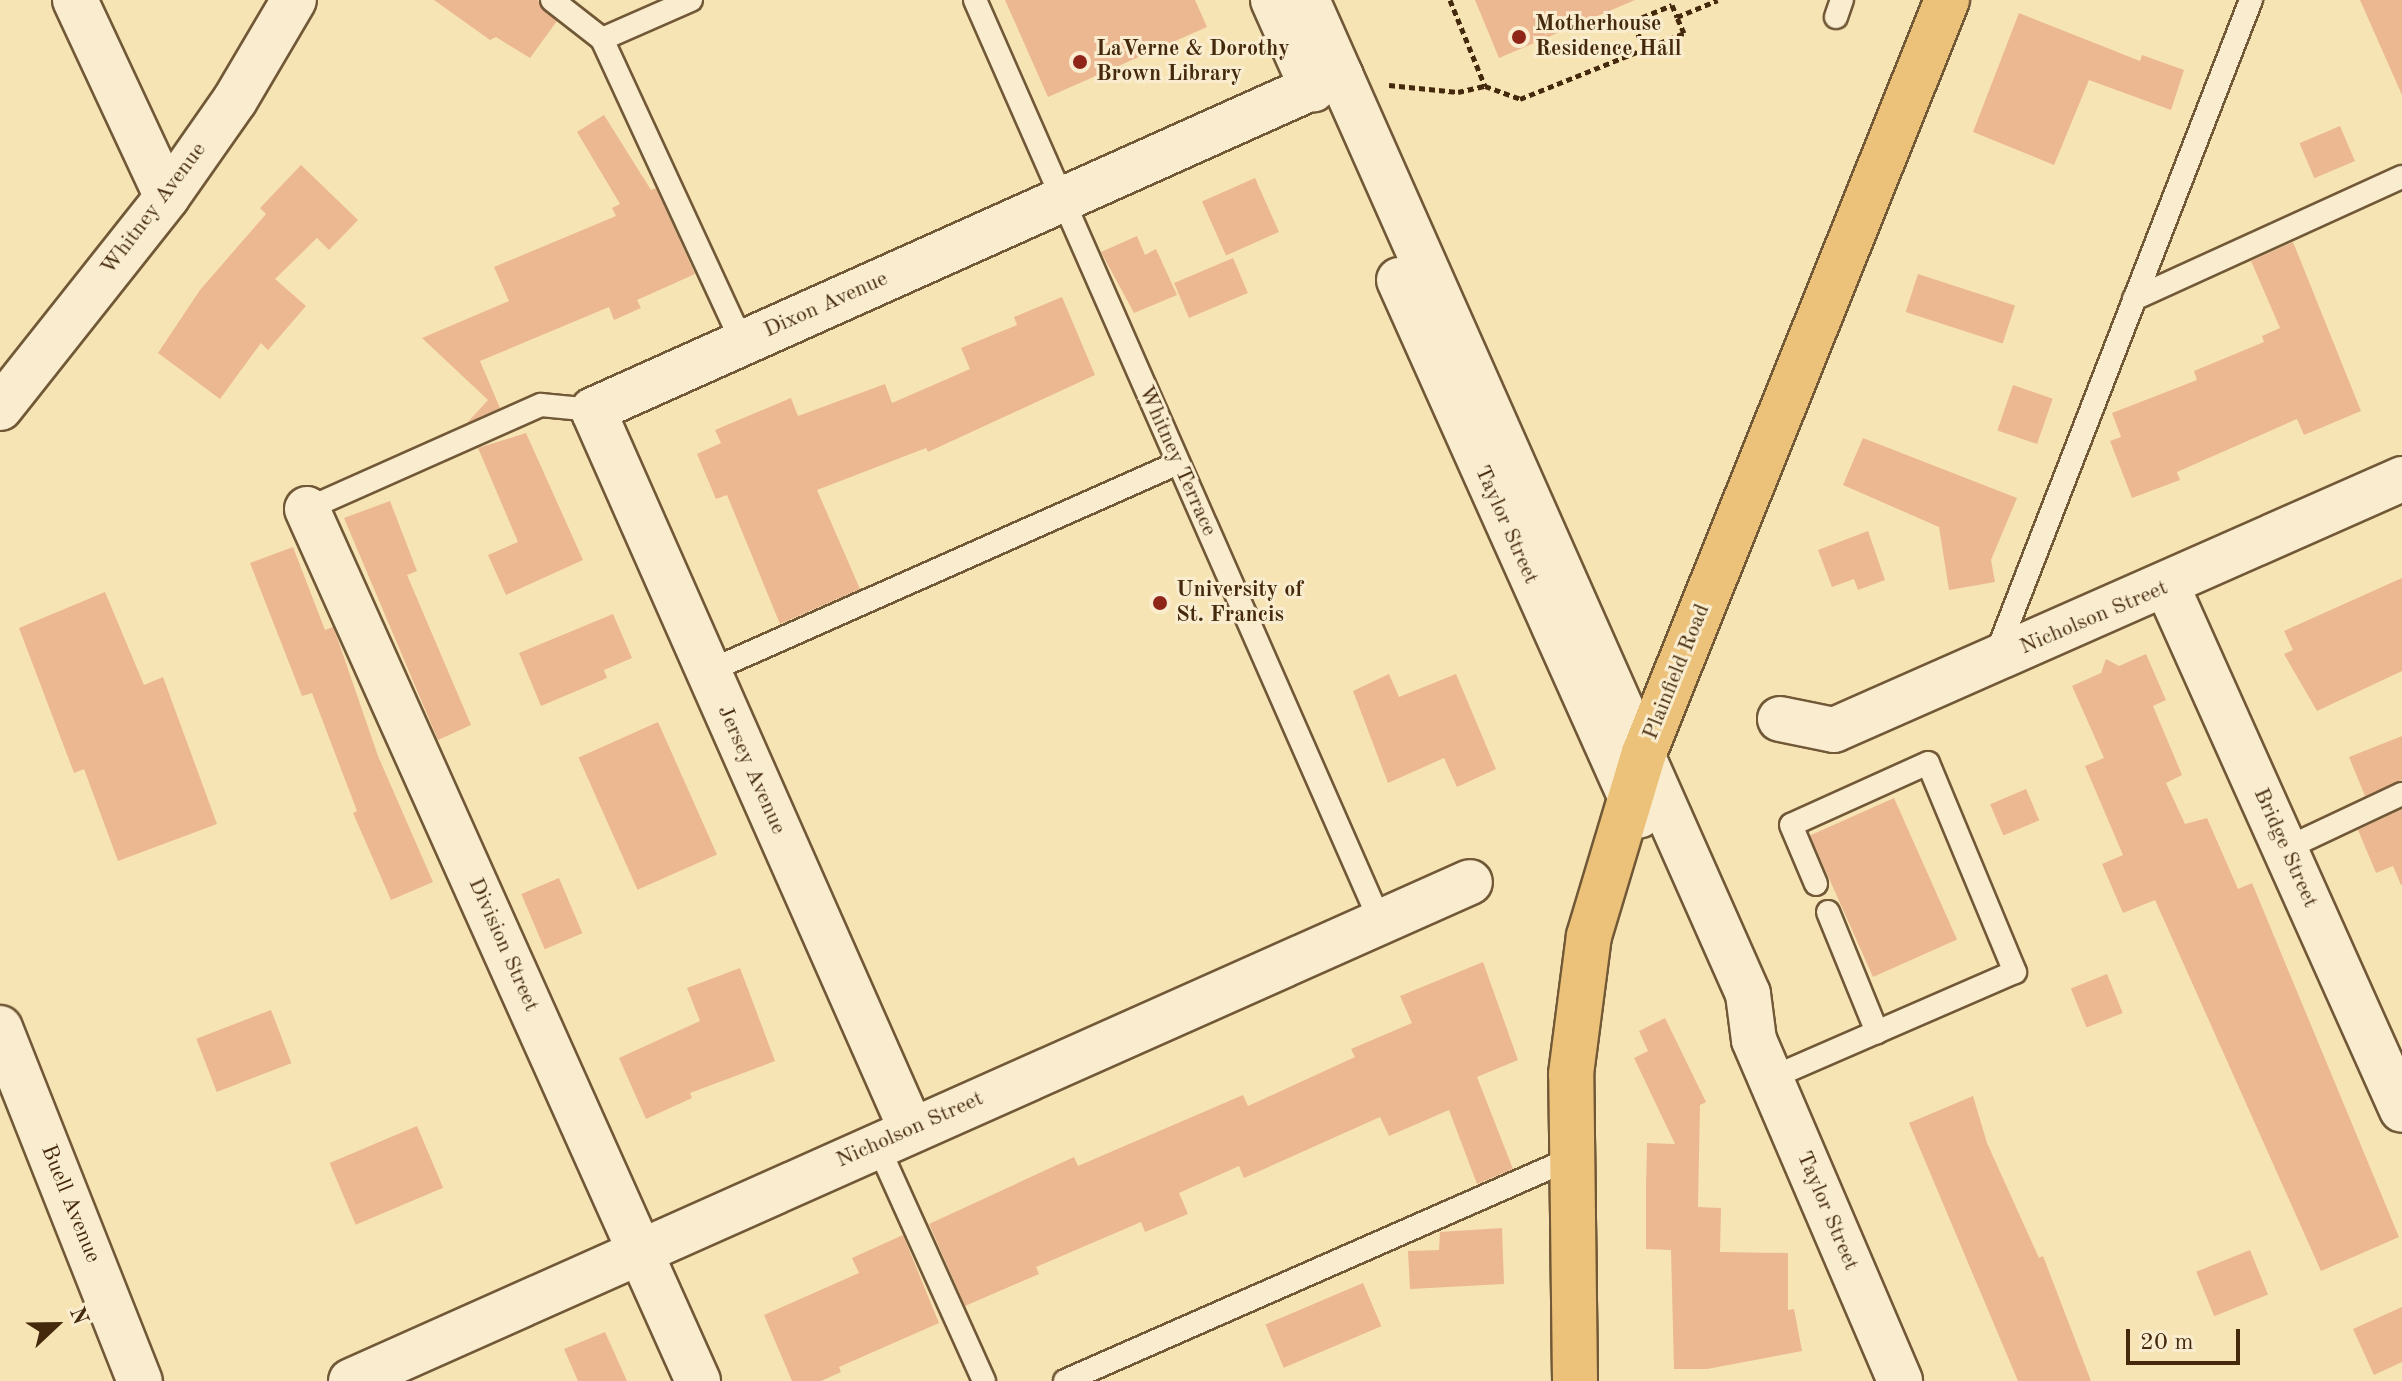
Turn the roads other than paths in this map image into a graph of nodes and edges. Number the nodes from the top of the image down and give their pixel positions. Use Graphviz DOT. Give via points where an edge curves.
graph roads {
  1 [pos="75,0"];
  2 [pos="294,0"];
  3 [pos="552,0"];
  4 [pos="691,0"];
  5 [pos="975,0"];
  6 [pos="1273,0"];
  7 [pos="1307,0"];
  8 [pos="1947,0"];
  9 [pos="2251,0"];
  10 [pos="602,39"];
  11 [pos="1326,81"];
  12 [pos="2402,177"];
  13 [pos="167,197"];
  14 [pos="1064,200"];
  15 [pos="2134,299"];
  16 [pos="742,342"];
  17 [pos="0,408"];
  18 [pos="593,410"];
  19 [pos="1178,463"];
  20 [pos="2402,479"];
  21 [pos="307,509"];
  22 [pos="2167,586"];
  23 [pos="1994,660"];
  24 [pos="707,672"];
  25 [pos="1780,719"];
  26 [pos="1644,753"];
  27 [pos="2402,794"];
  28 [pos="1630,796"];
  29 [pos="2285,849"];
  30 [pos="1470,882"];
  31 [pos="1816,884"];
  32 [pos="1828,912"];
  33 [pos="1380,921"];
  34 [pos="0,1028"];
  35 [pos="1877,1032"];
  36 [pos="1762,1059"];
  37 [pos="2402,1110"];
  38 [pos="894,1136"];
  39 [pos="1572,1158"];
  40 [pos="640,1251"];
  41 [pos="140,1381"];
  42 [pos="351,1381"];
  43 [pos="698,1381"];
  44 [pos="984,1381"];
  45 [pos="1065,1381"];
  46 [pos="1575,1381"];
  47 [pos="1900,1381"];
  1 -- 13 [label="street"];
  2 -- 13 [label="street, Whitney Avenue" via="235,100"];
  3 -- 10 [label="lane"];
  4 -- 10 [label="lane"];
  5 -- 14 [label="lane, Whitney Terrace"];
  6 -- 11 [label="street, Taylor Street"];
  7 -- 11 [label="street, Taylor Street"];
  8 -- 26 [label="main road, Plainfield Road"];
  9 -- 15 [label="lane"];
  10 -- 16 [label="lane"];
  11 -- 14 [label="street, Dixon Avenue"];
  11 -- 26 [label="street, Taylor Street"];
  11 -- 28 [label="street, Taylor Street"];
  12 -- 15 [label="lane"];
  13 -- 17 [label="street, Whitney Avenue"];
  14 -- 16 [label="street, Dixon Avenue"];
  14 -- 19 [label="lane, Whitney Terrace"];
  15 -- 23 [label="lane"];
  16 -- 18 [label="street, Dixon Avenue"];
  18 -- 21 [label="lane" via="541,405"];
  18 -- 24 [label="street, Jersey Avenue"];
  19 -- 24 [label="lane"];
  19 -- 33 [label="lane, Whitney Terrace"];
  20 -- 22 [label="street, Nicholson Street"];
  21 -- 40 [label="street, Division Street"];
  22 -- 23 [label="street, Nicholson Street"];
  22 -- 29 [label="street, Bridge Street"];
  23 -- 25 [label="street, Nicholson Street" via="1834,730"];
  24 -- 38 [label="street, Jersey Avenue"];
  26 -- 28 [label="main road, Plainfield Road"];
  26 -- 36 [label="street, Taylor Street" via="1748,994"];
  27 -- 29 [label="lane"];
  28 -- 36 [label="street, Taylor Street" via="1723,1007"];
  28 -- 39 [label="main road, Plainfield Road" via="1589,936 1571,1074"];
  29 -- 37 [label="street, Bridge Street"];
  30 -- 33 [label="street, Nicholson Street"];
  31 -- 35 [label="lane" via="1791,825 1928,763 2015,972"];
  32 -- 35 [label="lane"];
  33 -- 38 [label="street, Nicholson Street"];
  34 -- 41 [label="street, Buell Avenue"];
  35 -- 36 [label="lane"];
  36 -- 47 [label="street, Taylor Street"];
  38 -- 40 [label="street, Nicholson Street"];
  38 -- 44 [label="lane"];
  39 -- 45 [label="lane"];
  39 -- 46 [label="main road, Plainfield Road"];
  40 -- 42 [label="street, Nicholson Street"];
  40 -- 43 [label="street, Division Street"];
}
